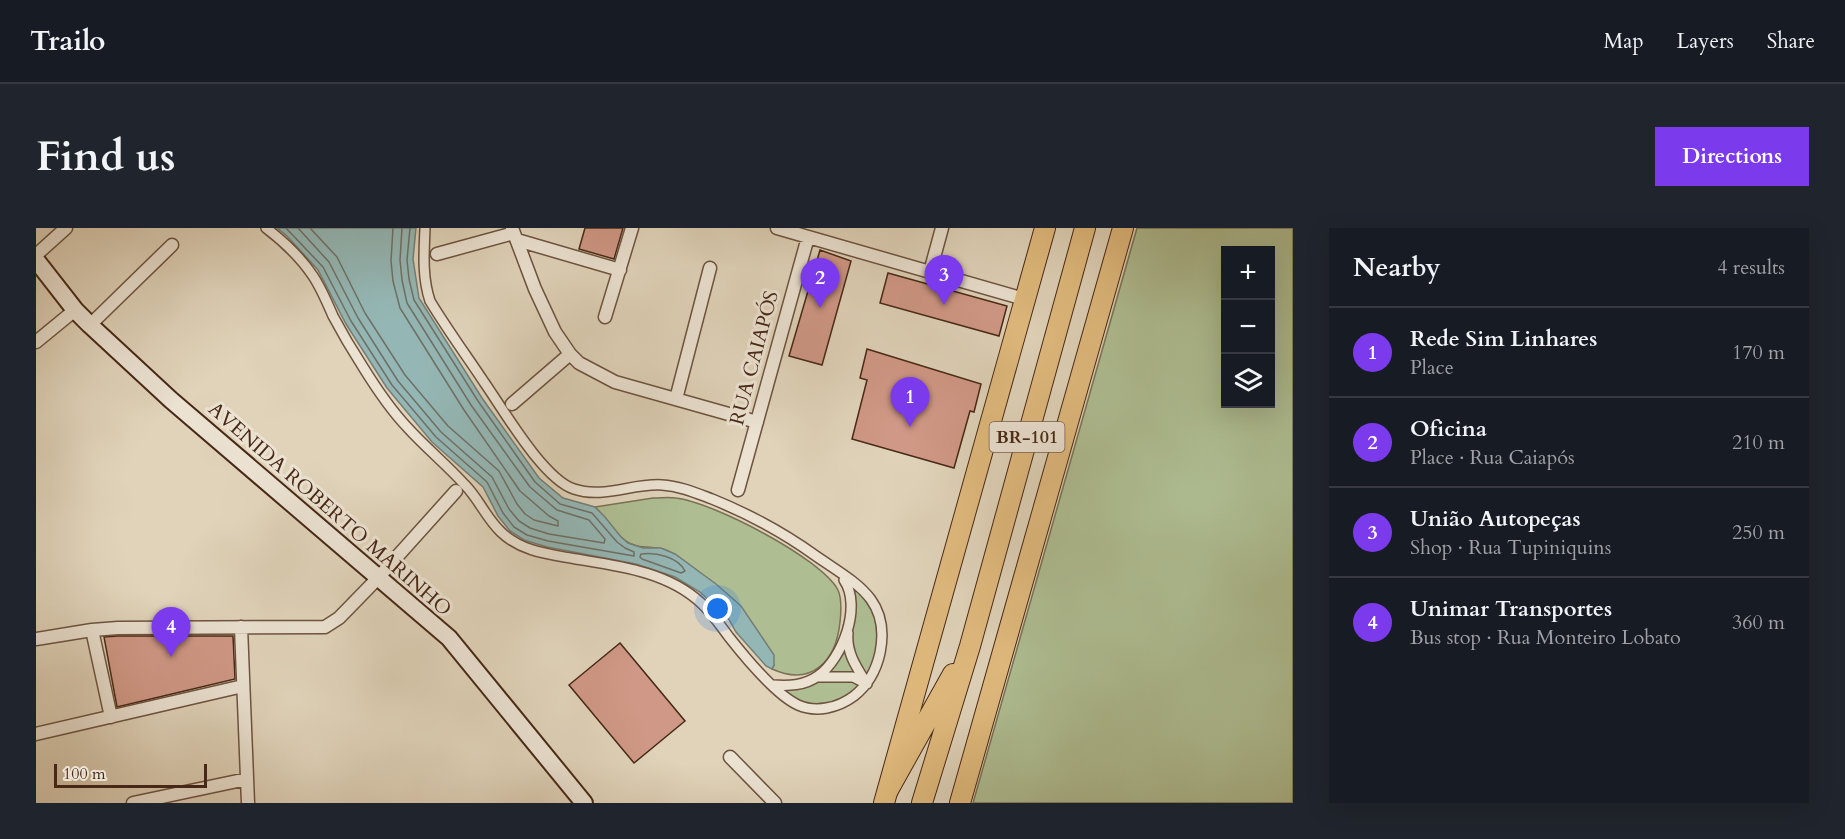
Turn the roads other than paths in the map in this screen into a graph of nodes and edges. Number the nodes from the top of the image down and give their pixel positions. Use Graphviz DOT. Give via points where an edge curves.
graph roads {
  1 [pos="66,228"];
  2 [pos="266,228"];
  3 [pos="425,228"];
  4 [pos="632,228"];
  5 [pos="777,228"];
  6 [pos="942,228"];
  7 [pos="1045,228"];
  8 [pos="1085,228"];
  9 [pos="1123,228"];
  10 [pos="514,234"];
  11 [pos="808,237"];
  12 [pos="172,245"];
  13 [pos="437,254"];
  14 [pos="36,255"];
  15 [pos="36,260"];
  16 [pos="710,268"];
  17 [pos="620,270"];
  18 [pos="930,272"];
  19 [pos="1024,299"];
  20 [pos="75,310"];
  21 [pos="605,317"];
  22 [pos="90,325"];
  23 [pos="36,342"];
  24 [pos="570,354"];
  25 [pos="676,399"];
  26 [pos="512,404"];
  27 [pos="757,422"];
  28 [pos="738,490"];
  29 [pos="456,491"];
  30 [pos="839,573"];
  31 [pos="377,579"];
  32 [pos="848,624"];
  33 [pos="241,627"];
  34 [pos="92,630"];
  35 [pos="36,639"];
  36 [pos="970,646"];
  37 [pos="817,677"];
  38 [pos="867,684"];
  39 [pos="773,685"];
  40 [pos="243,686"];
  41 [pos="111,717"];
  42 [pos="36,734"];
  43 [pos="730,757"];
  44 [pos="247,778"];
  45 [pos="886,796"];
  46 [pos="133,803"];
  47 [pos="248,803"];
  48 [pos="584,803"];
  49 [pos="775,803"];
  50 [pos="922,803"];
  51 [pos="960,803"];
  1 -- 14 [label="street"];
  2 -- 39 [label="street" via="312,274 348,345 390,406 467,487 502,533 539,553 635,571 681,588 716,618 754,668"];
  3 -- 30 [label="street" via="424,272 430,301 504,412 559,481 573,489 591,492 661,485 690,491 760,521"];
  4 -- 17 [label="street"];
  5 -- 11 [label="street"];
  6 -- 18 [label="street"];
  7 -- 19 [label="main road"];
  8 -- 36 [label="main road, BR-101"];
  9 -- 51 [label="main road"];
  10 -- 13 [label="street"];
  10 -- 17 [label="street"];
  10 -- 24 [label="street" via="555,332"];
  11 -- 18 [label="street"];
  11 -- 27 [label="street, RUA CAIAPÓS"];
  12 -- 22 [label="street"];
  15 -- 20 [label="main road, AVENIDA ROBERTO MARINHO"];
  16 -- 25 [label="street"];
  17 -- 21 [label="street"];
  18 -- 19 [label="street"];
  19 -- 45 [label="main road"];
  20 -- 22 [label="main road, AVENIDA ROBERTO MARINHO"];
  20 -- 23 [label="street"];
  22 -- 31 [label="main road, AVENIDA ROBERTO MARINHO"];
  24 -- 25 [label="street" via="579,363 615,381"];
  24 -- 26 [label="street"];
  25 -- 27 [label="street"];
  27 -- 28 [label="street, RUA CAIAPÓS"];
  29 -- 31 [label="street"];
  30 -- 32 [label="street" via="850,589"];
  30 -- 38 [label="street" via="864,591 879,610 882,643"];
  31 -- 33 [label="street" via="325,627"];
  31 -- 48 [label="main road, AVENIDA ROBERTO MARINHO" via="448,639"];
  32 -- 37 [label="street" via="832,663"];
  32 -- 38 [label="street" via="847,640 854,663"];
  33 -- 34 [label="street"];
  33 -- 40 [label="street"];
  34 -- 35 [label="street"];
  34 -- 41 [label="street"];
  36 -- 45 [label="main road"];
  36 -- 50 [label="main road, BR-101"];
  37 -- 38 [label="street" via="853,676"];
  37 -- 39 [label="street" via="790,686"];
  38 -- 39 [label="street" via="847,702 811,709 795,704"];
  40 -- 41 [label="street"];
  40 -- 44 [label="street"];
  41 -- 42 [label="street"];
  43 -- 49 [label="street"];
  44 -- 46 [label="street"];
  44 -- 47 [label="street"];
}
